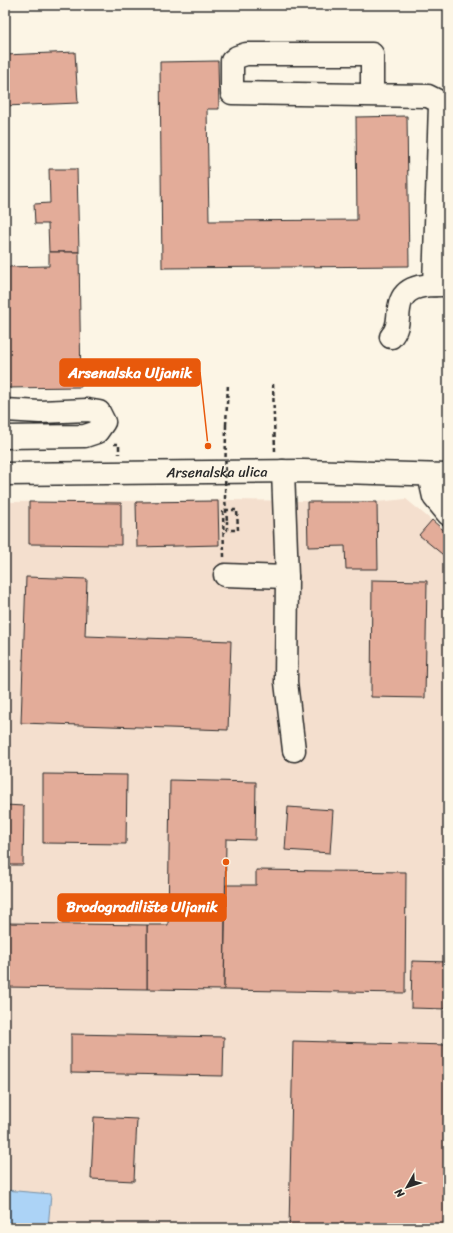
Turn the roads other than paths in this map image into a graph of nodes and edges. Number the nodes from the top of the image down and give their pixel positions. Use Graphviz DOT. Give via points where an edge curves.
graph roads {
  1 [pos="372,95"];
  2 [pos="441,285"];
  3 [pos="391,337"];
  4 [pos="5,410"];
  5 [pos="5,437"];
  6 [pos="279,461"];
  7 [pos="5,474"];
  8 [pos="438,475"];
  9 [pos="448,514"];
  10 [pos="225,575"];
  11 [pos="287,577"];
  12 [pos="294,750"];
  1 -- 1 [label="main road" via="232,93 232,61 246,54 372,54"];
  1 -- 2 [label="main road" via="428,96 436,100 440,106"];
  2 -- 3 [label="main road" via="415,287 401,301 396,331"];
  4 -- 5 [label="main road" via="87,410 98,412 104,422 97,432 85,436"];
  6 -- 7 [label="main road, Arsenalska ulica"];
  6 -- 8 [label="main road, Arsenalska ulica"];
  6 -- 11 [label="main road"];
  8 -- 9 [label="main road" via="434,497"];
  10 -- 11 [label="main road"];
  11 -- 12 [label="main road" via="286,682"];
}
